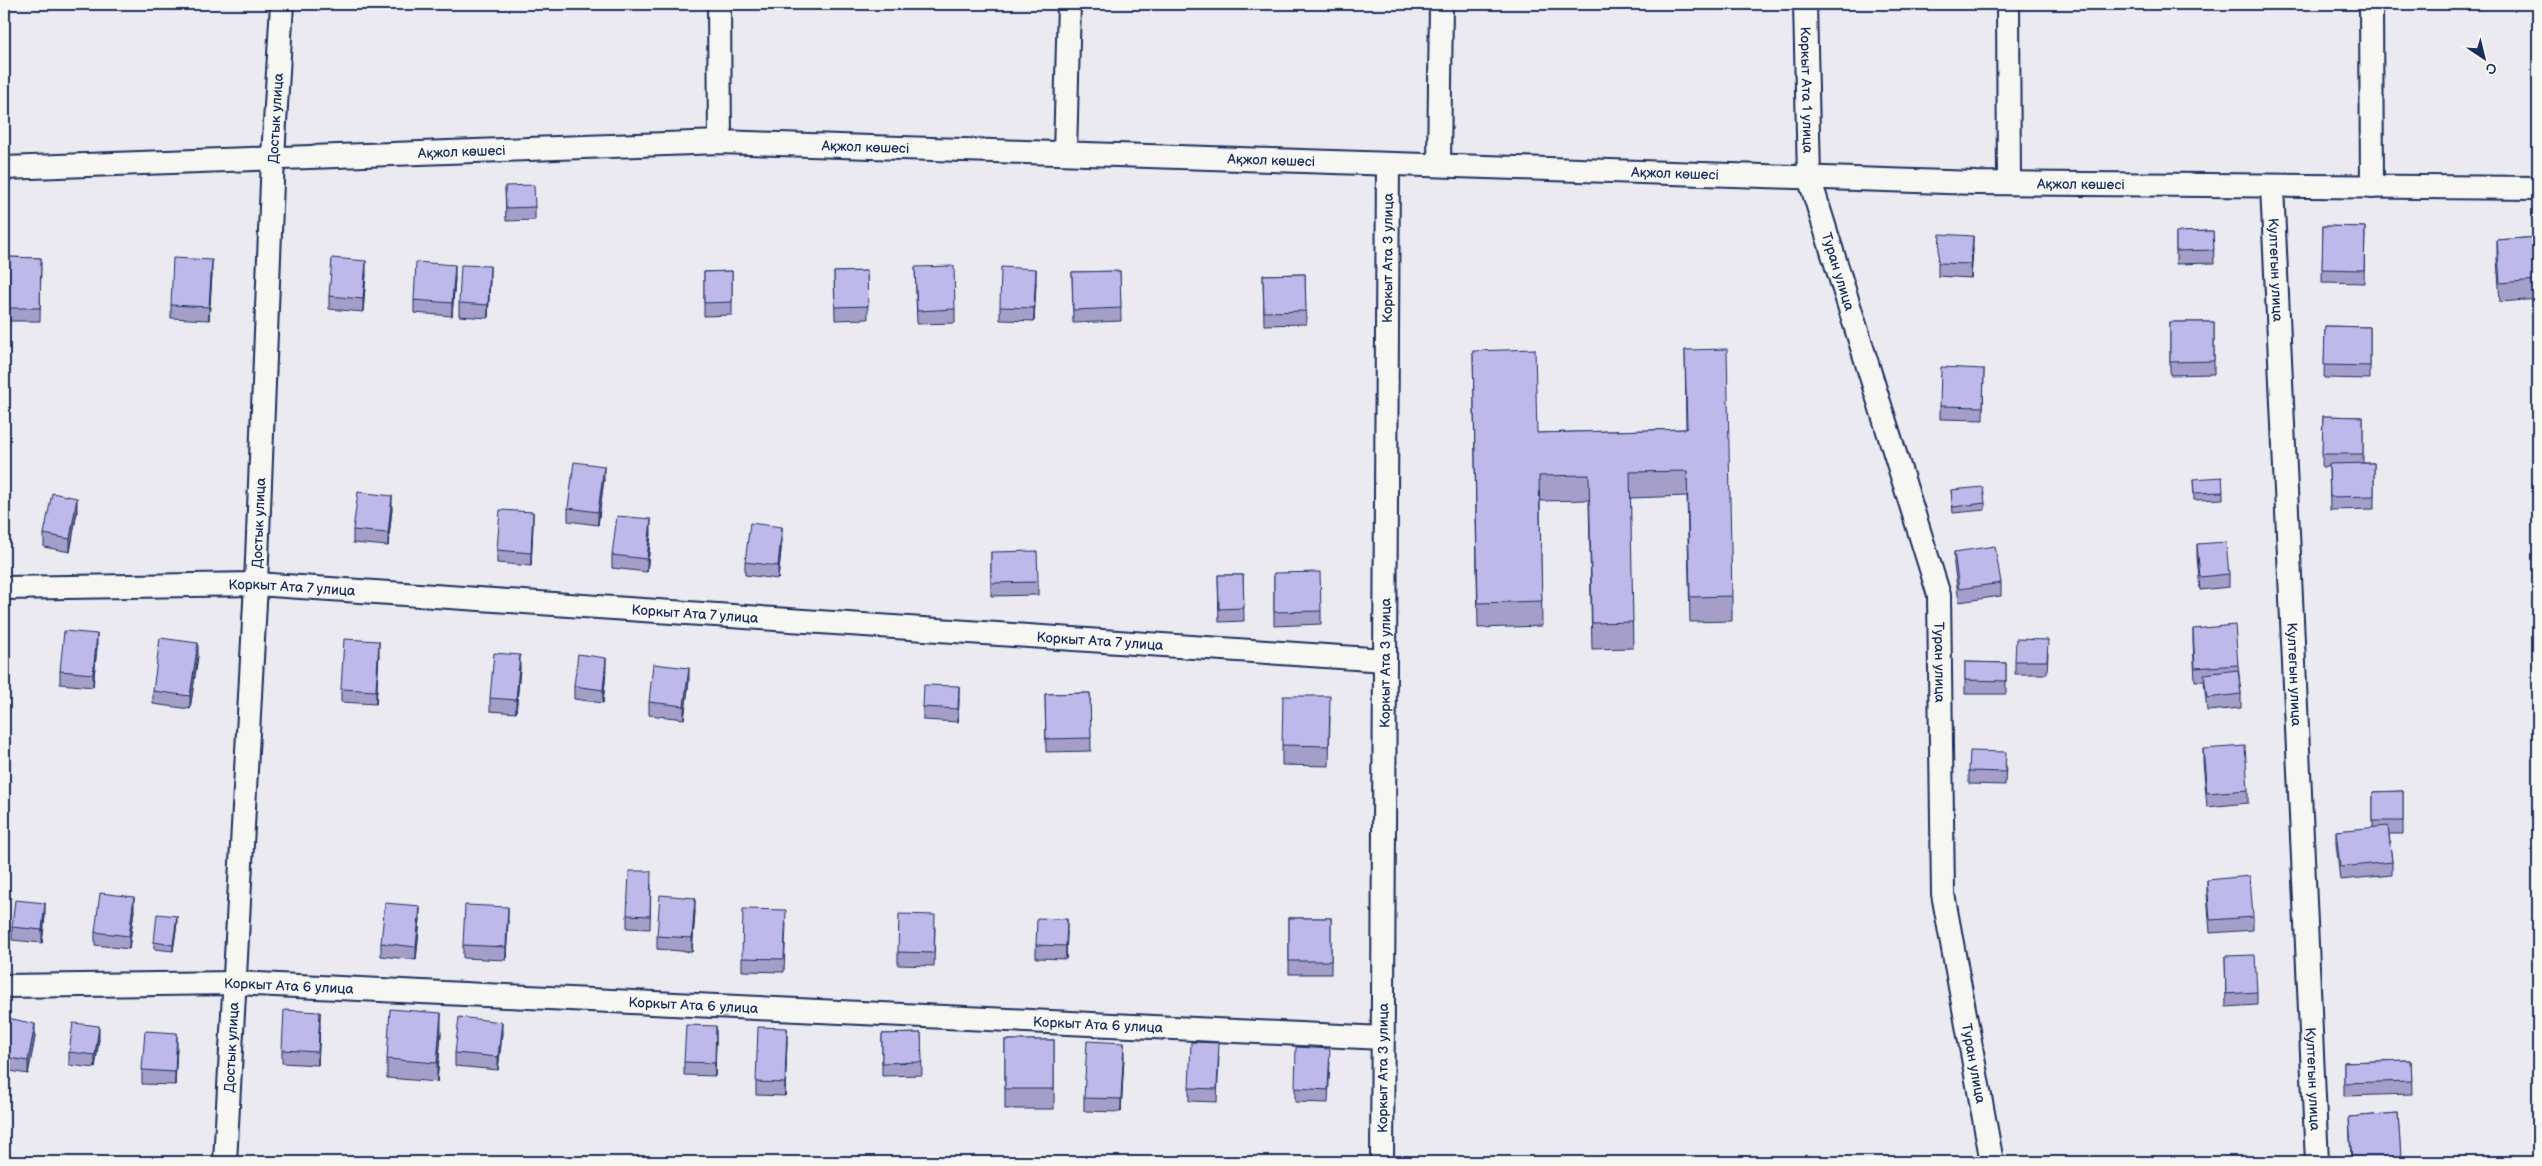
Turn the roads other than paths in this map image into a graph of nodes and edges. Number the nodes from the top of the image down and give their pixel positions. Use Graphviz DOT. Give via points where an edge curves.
graph roads {
  1 [pos="282,4"];
  2 [pos="719,4"];
  3 [pos="1069,4"];
  4 [pos="1441,4"];
  5 [pos="1805,4"];
  6 [pos="2008,4"];
  7 [pos="2370,4"];
  8 [pos="720,142"];
  9 [pos="1065,153"];
  10 [pos="273,157"];
  11 [pos="1388,164"];
  12 [pos="1439,165"];
  13 [pos="4,168"];
  14 [pos="1809,177"];
  15 [pos="2009,183"];
  16 [pos="2272,186"];
  17 [pos="2372,187"];
  18 [pos="2538,188"];
  19 [pos="256,584"];
  20 [pos="4,588"];
  21 [pos="1386,660"];
  22 [pos="235,983"];
  23 [pos="4,986"];
  24 [pos="1383,1038"];
  25 [pos="225,1162"];
  26 [pos="1382,1162"];
  27 [pos="1992,1162"];
  28 [pos="2317,1162"];
  1 -- 10 [label="street, Достык улица"];
  2 -- 8 [label="street"];
  3 -- 9 [label="street"];
  4 -- 12 [label="street"];
  5 -- 14 [label="street, Коркыт Ата 1 улица"];
  6 -- 15 [label="street"];
  7 -- 17 [label="street"];
  8 -- 9 [label="street, Ақжол көшесі"];
  8 -- 10 [label="street, Ақжол көшесі"];
  9 -- 11 [label="street, Ақжол көшесі"];
  10 -- 13 [label="street, Ақжол көшесі"];
  10 -- 19 [label="street, Достык улица"];
  11 -- 12 [label="street, Ақжол көшесі"];
  11 -- 21 [label="street, Коркыт Ата 3 улица"];
  12 -- 14 [label="street, Ақжол көшесі"];
  14 -- 15 [label="street, Ақжол көшесі"];
  14 -- 27 [label="street, Туран улица" via="1939,595 1943,894"];
  15 -- 16 [label="street, Ақжол көшесі"];
  16 -- 17 [label="street, Ақжол көшесі"];
  16 -- 28 [label="street, Култегын улица"];
  17 -- 18 [label="street, Ақжол көшесі"];
  19 -- 20 [label="street, Коркыт Ата 7 улица"];
  19 -- 21 [label="street, Коркыт Ата 7 улица"];
  19 -- 22 [label="street, Достык улица"];
  21 -- 24 [label="street, Коркыт Ата 3 улица"];
  22 -- 23 [label="street, Коркыт Ата 6 улица"];
  22 -- 24 [label="street, Коркыт Ата 6 улица"];
  22 -- 25 [label="street, Достык улица"];
  24 -- 26 [label="street, Коркыт Ата 3 улица"];
}
